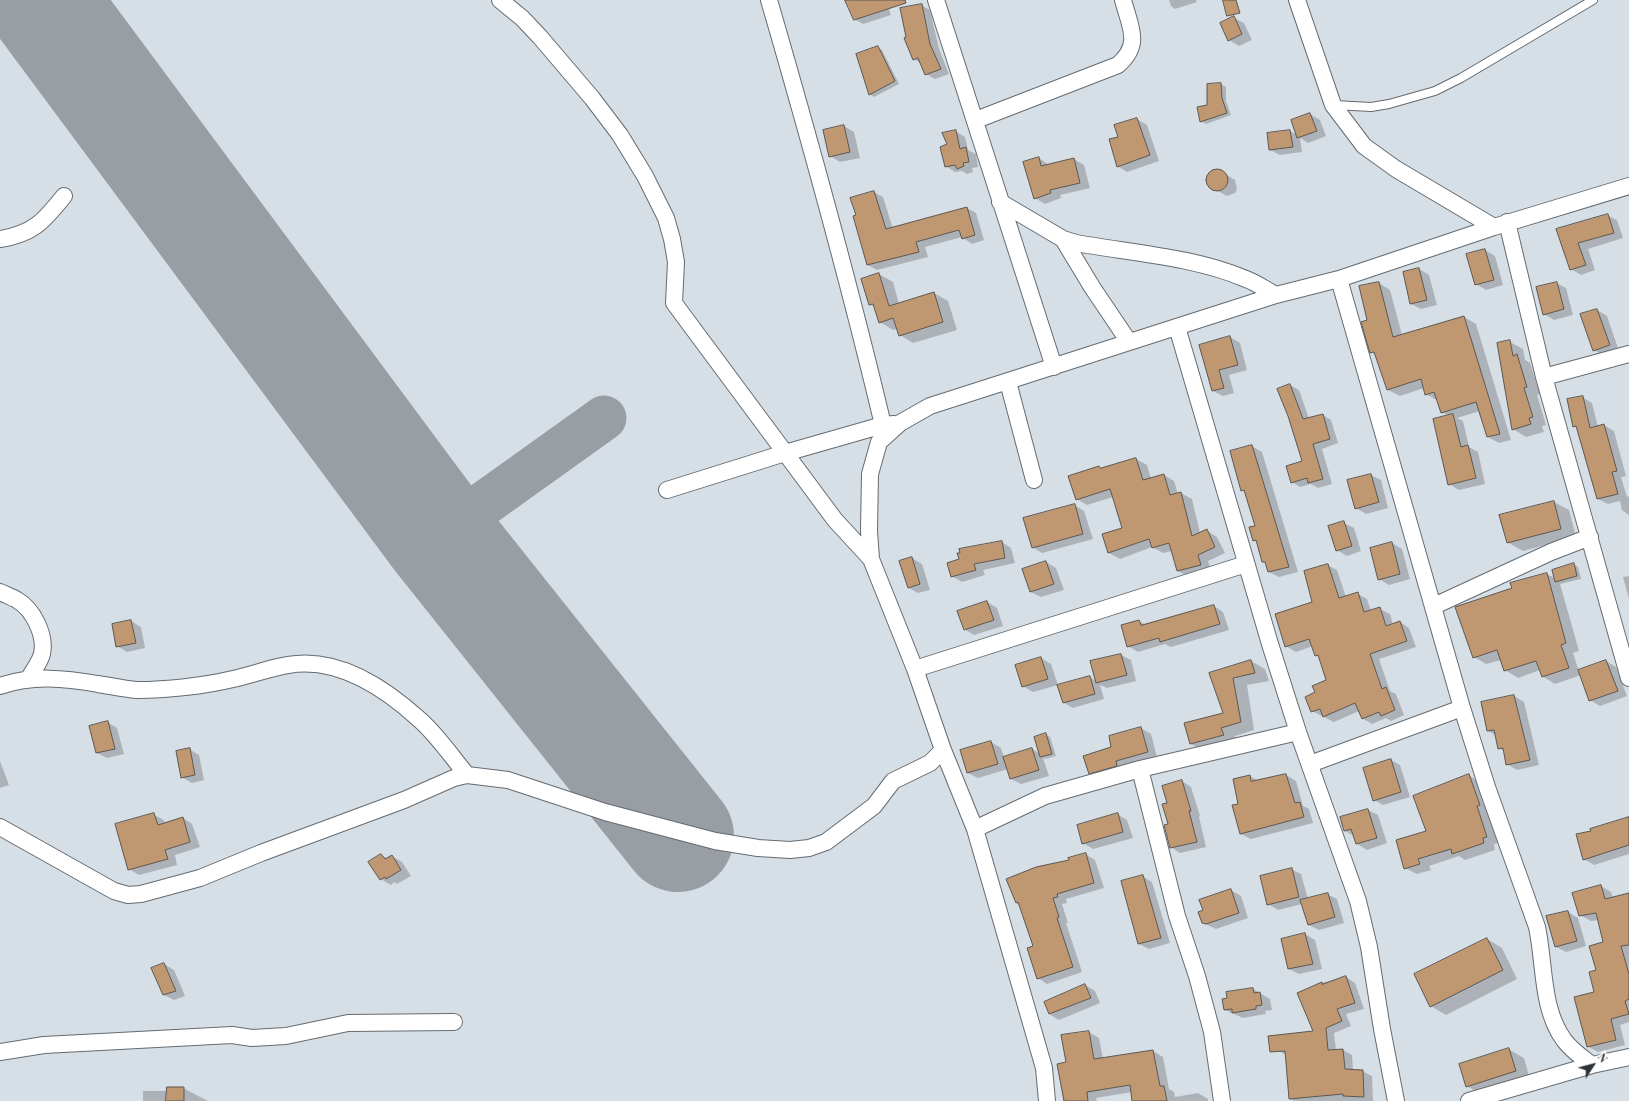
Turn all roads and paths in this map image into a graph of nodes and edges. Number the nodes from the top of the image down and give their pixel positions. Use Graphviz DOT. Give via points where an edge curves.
graph roads {
  1 [pos="500,0"];
  2 [pos="769,0"];
  3 [pos="936,0"];
  4 [pos="1123,0"];
  5 [pos="1296,0"];
  6 [pos="1593,0"];
  7 [pos="1333,105"];
  8 [pos="976,120"];
  9 [pos="1629,186"];
  10 [pos="64,196"];
  11 [pos="1000,202"];
  12 [pos="1500,224"];
  13 [pos="0,239"];
  14 [pos="1063,239"];
  15 [pos="1339,279"];
  16 [pos="1276,295"];
  17 [pos="1177,327"];
  18 [pos="1130,342"];
  19 [pos="1629,354"];
  20 [pos="1054,367"];
  21 [pos="1544,377"];
  22 [pos="1008,382"];
  23 [pos="900,423"];
  24 [pos="883,425"];
  25 [pos="785,452"];
  26 [pos="1034,480"];
  27 [pos="667,490"];
  28 [pos="1590,537"];
  29 [pos="871,559"];
  30 [pos="1246,564"];
  31 [pos="0,592"];
  32 [pos="1434,606"];
  33 [pos="914,669"];
  34 [pos="29,678"];
  35 [pos="1629,678"];
  36 [pos="0,686"];
  37 [pos="1462,708"];
  38 [pos="1298,732"];
  39 [pos="943,750"];
  40 [pos="1310,764"];
  41 [pos="1140,769"];
  42 [pos="467,775"];
  43 [pos="0,827"];
  44 [pos="975,829"];
  45 [pos="454,1022"];
  46 [pos="0,1052"];
  47 [pos="1629,1057"];
  48 [pos="1592,1065"];
  49 [pos="1047,1101"];
  50 [pos="1222,1101"];
  51 [pos="1396,1101"];
  52 [pos="1469,1101"];
  1 -- 25 [label="street" via="540,37 592,98 632,153 666,218 676,262 674,303"];
  2 -- 24 [label="street" via="819,172 867,352"];
  3 -- 8 [label="street"];
  4 -- 8 [label="street" via="1132,34 1133,46 1128,57 1118,65"];
  5 -- 7 [label="street"];
  6 -- 7 [label="lane" via="1435,91 1410,100 1371,107"];
  7 -- 12 [label="street" via="1364,146 1396,170"];
  8 -- 11 [label="street"];
  9 -- 12 [label="street"];
  10 -- 13 [label="street" via="36,227 25,233"];
  11 -- 14 [label="street"];
  11 -- 20 [label="street"];
  12 -- 15 [label="street"];
  12 -- 21 [label="street"];
  14 -- 16 [label="street" via="1201,265 1246,279"];
  14 -- 18 [label="street"];
  15 -- 16 [label="street"];
  15 -- 32 [label="street"];
  16 -- 17 [label="street"];
  17 -- 18 [label="street"];
  17 -- 30 [label="street"];
  18 -- 20 [label="street"];
  19 -- 21 [label="street"];
  20 -- 22 [label="street"];
  21 -- 28 [label="street"];
  22 -- 23 [label="street" via="930,406"];
  22 -- 26 [label="street"];
  23 -- 24 [label="street"];
  23 -- 29 [label="street" via="879,442 870,474"];
  24 -- 25 [label="street"];
  25 -- 27 [label="street"];
  25 -- 29 [label="street" via="835,520"];
  28 -- 32 [label="street" via="1551,552"];
  28 -- 35 [label="street"];
  29 -- 33 [label="street"];
  30 -- 33 [label="street"];
  30 -- 38 [label="street"];
  31 -- 34 [label="street" via="25,606 39,629 42,653"];
  32 -- 37 [label="street"];
  33 -- 39 [label="street"];
  34 -- 36 [label="street"];
  34 -- 42 [label="street" via="55,678 138,690 233,680 290,664 324,665 355,674 390,696 421,720"];
  37 -- 40 [label="street"];
  37 -- 48 [label="street" via="1537,927 1547,999 1554,1022 1565,1041"];
  38 -- 40 [label="street"];
  38 -- 41 [label="street"];
  39 -- 42 [label="street" via="930,763 893,781 874,806 826,842 810,848 790,850 715,841 605,812 508,780"];
  39 -- 44 [label="street"];
  40 -- 51 [label="street" via="1358,901 1369,947"];
  41 -- 44 [label="street" via="1045,796"];
  41 -- 50 [label="street" via="1177,916 1212,1032"];
  42 -- 43 [label="street" via="200,878 167,888 128,895 114,891"];
  44 -- 49 [label="street" via="1044,1068"];
  45 -- 46 [label="street" via="348,1023 286,1036 252,1038 232,1035 44,1045"];
  47 -- 48 [label="street"];
  48 -- 52 [label="street"];
}
